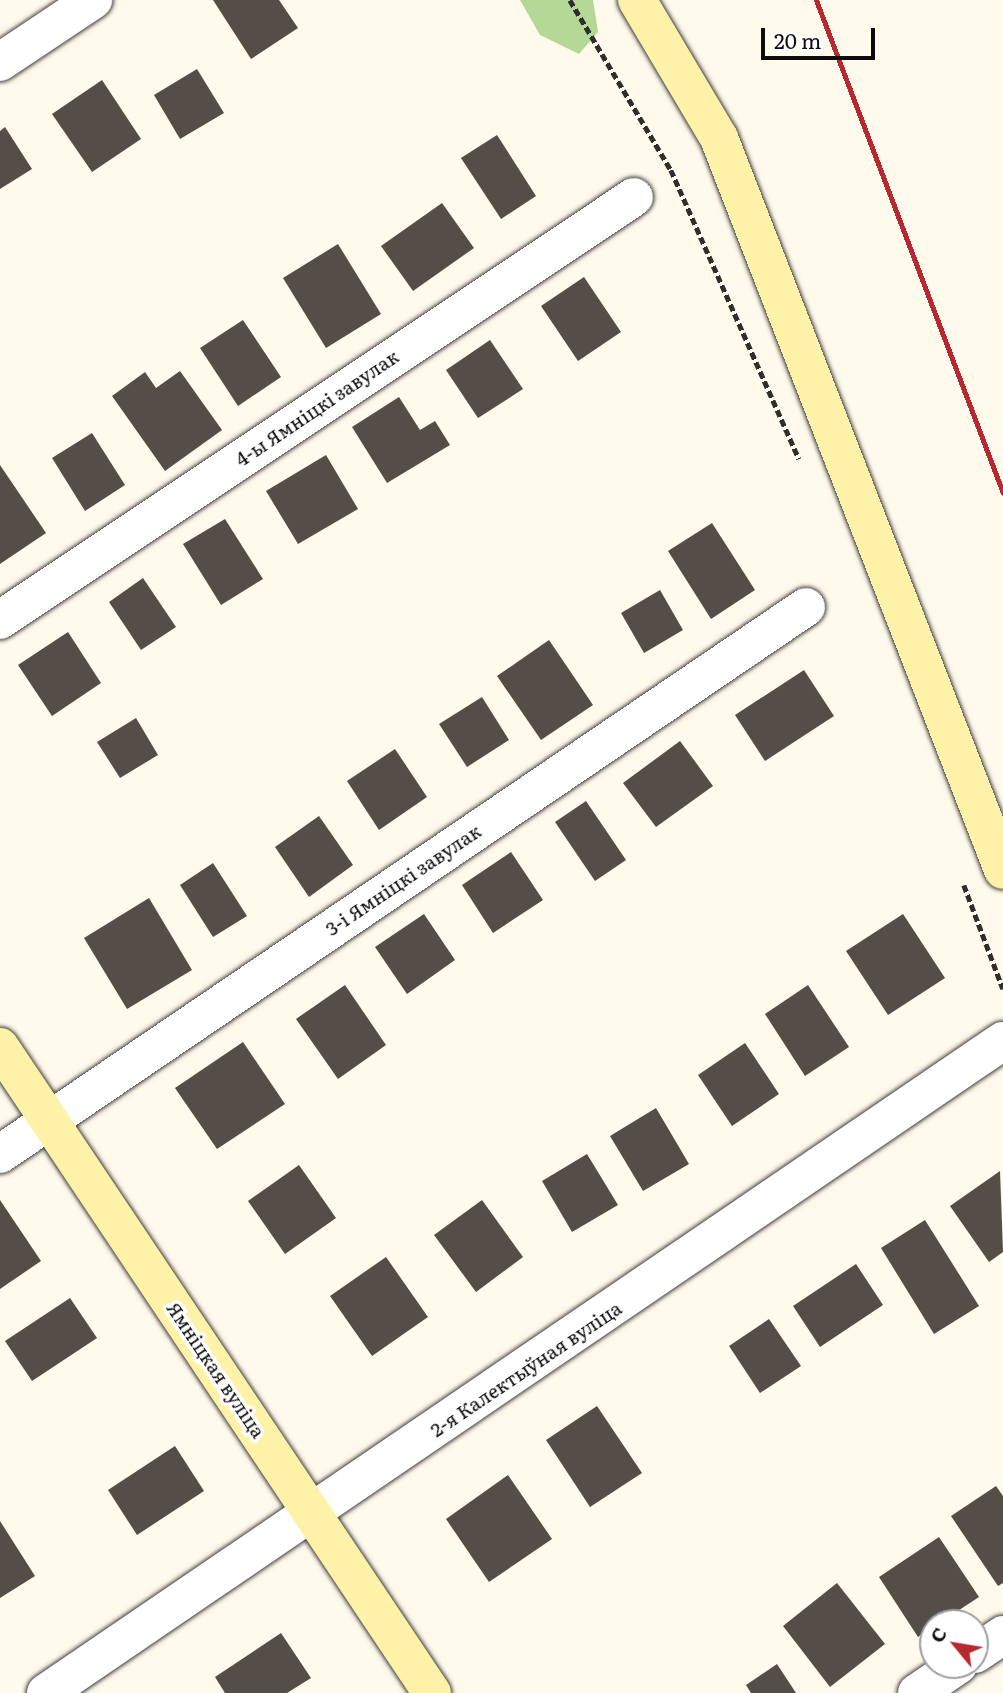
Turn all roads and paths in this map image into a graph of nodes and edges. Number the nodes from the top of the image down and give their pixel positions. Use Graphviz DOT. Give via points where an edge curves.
graph roads {
  1 [pos="93,0"];
  2 [pos="570,0"];
  3 [pos="637,0"];
  4 [pos="0,62"];
  5 [pos="634,197"];
  6 [pos="805,473"];
  7 [pos="806,607"];
  8 [pos="0,620"];
  9 [pos="1003,870"];
  10 [pos="960,872"];
  11 [pos="1003,989"];
  12 [pos="1003,1041"];
  13 [pos="0,1047"];
  14 [pos="49,1121"];
  15 [pos="0,1154"];
  16 [pos="313,1514"];
  17 [pos="938,1679"];
  18 [pos="46,1693"];
  19 [pos="432,1693"];
  20 [pos="917,1693"];
  1 -- 4 [label="street"];
  2 -- 6 [label="path" via="671,170"];
  3 -- 9 [label="main road" via="719,138"];
  5 -- 8 [label="street, 4-ы Ямніцкі завулак"];
  7 -- 14 [label="street, 3-і Ямніцкі завулак"];
  10 -- 11 [label="path"];
  12 -- 16 [label="street, 2-я Калектыўная вуліца"];
  13 -- 14 [label="main road, Ямніцкая вуліца"];
  14 -- 15 [label="street, 3-і Ямніцкі завулак"];
  14 -- 16 [label="main road, Ямніцкая вуліца"];
  16 -- 18 [label="street, 2-я Калектыўная вуліца"];
  16 -- 19 [label="main road, Ямніцкая вуліца"];
  17 -- 20 [label="street"];
}
